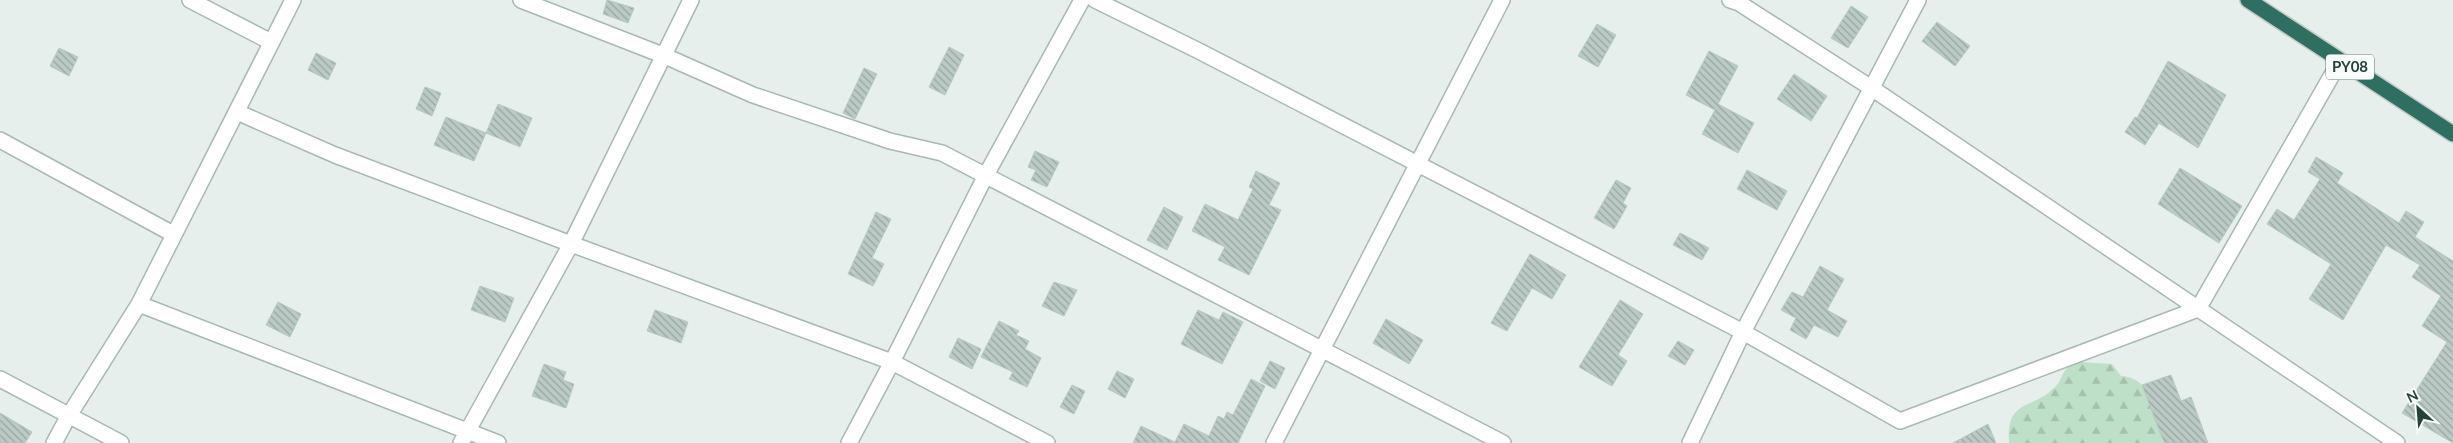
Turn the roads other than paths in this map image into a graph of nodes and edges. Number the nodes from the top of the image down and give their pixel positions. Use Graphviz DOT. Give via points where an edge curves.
graph roads {
  1 [pos="190,0"];
  2 [pos="293,0"];
  3 [pos="521,0"];
  4 [pos="691,0"];
  5 [pos="1082,0"];
  6 [pos="1095,0"];
  7 [pos="1502,0"];
  8 [pos="1730,0"];
  9 [pos="1918,0"];
  10 [pos="2248,0"];
  11 [pos="271,42"];
  12 [pos="665,56"];
  13 [pos="2340,60"];
  14 [pos="1873,88"];
  15 [pos="237,112"];
  16 [pos="2453,134"];
  17 [pos="0,140"];
  18 [pos="1415,164"];
  19 [pos="986,175"];
  20 [pos="174,234"];
  21 [pos="570,244"];
  22 [pos="138,304"];
  23 [pos="2198,309"];
  24 [pos="1743,332"];
  25 [pos="1323,350"];
  26 [pos="892,362"];
  27 [pos="0,379"];
  28 [pos="68,416"];
  29 [pos="464,437"];
  30 [pos="54,443"];
  31 [pos="121,443"];
  32 [pos="498,443"];
  33 [pos="849,443"];
  34 [pos="1047,443"];
  35 [pos="1274,443"];
  36 [pos="1503,443"];
  37 [pos="1690,443"];
  38 [pos="2397,443"];
  1 -- 11 [label="street"];
  2 -- 11 [label="street"];
  3 -- 12 [label="street"];
  4 -- 12 [label="street"];
  5 -- 19 [label="street"];
  6 -- 18 [label="street"];
  7 -- 18 [label="street"];
  8 -- 14 [label="street"];
  9 -- 14 [label="street"];
  10 -- 13 [label="highway, PY08"];
  11 -- 15 [label="street"];
  12 -- 19 [label="street" via="753,95 890,141 942,153"];
  12 -- 21 [label="street"];
  13 -- 16 [label="highway, PY08"];
  13 -- 23 [label="street"];
  14 -- 23 [label="street"];
  14 -- 24 [label="street"];
  15 -- 20 [label="street"];
  15 -- 21 [label="street" via="335,155"];
  17 -- 20 [label="street"];
  18 -- 24 [label="street"];
  18 -- 25 [label="street"];
  19 -- 25 [label="street"];
  19 -- 26 [label="street"];
  20 -- 22 [label="street"];
  21 -- 26 [label="street"];
  21 -- 29 [label="street"];
  22 -- 28 [label="street"];
  22 -- 29 [label="street"];
  23 -- 24 [label="street" via="1900,420"];
  23 -- 38 [label="street"];
  24 -- 37 [label="street"];
  25 -- 35 [label="street"];
  25 -- 36 [label="street"];
  26 -- 33 [label="street"];
  26 -- 34 [label="street"];
  27 -- 28 [label="street"];
  28 -- 30 [label="street"];
  28 -- 31 [label="street"];
  29 -- 32 [label="street"];
}
